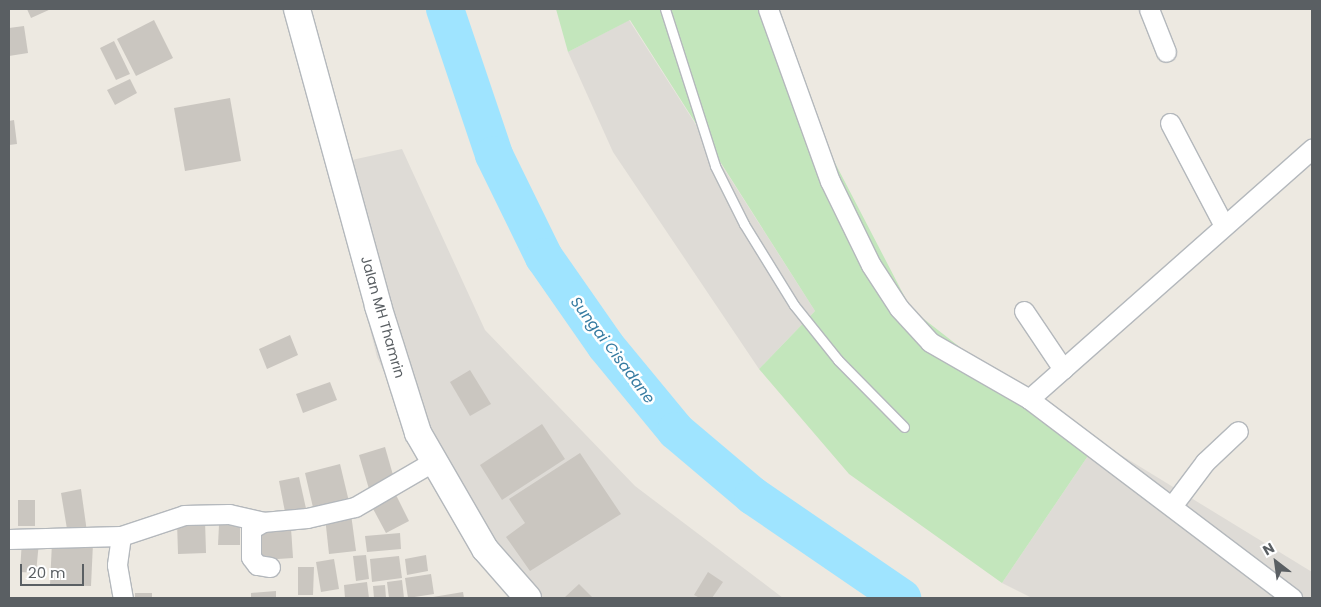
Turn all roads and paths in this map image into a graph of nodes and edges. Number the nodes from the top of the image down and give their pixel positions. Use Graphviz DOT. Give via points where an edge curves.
graph roads {
  1 [pos="297,9"];
  2 [pos="665,9"];
  3 [pos="768,9"];
  4 [pos="1149,9"];
  5 [pos="1166,52"];
  6 [pos="1170,124"];
  7 [pos="1312,149"];
  8 [pos="1224,226"];
  9 [pos="1024,311"];
  10 [pos="1063,369"];
  11 [pos="1029,400"];
  12 [pos="904,427"];
  13 [pos="1238,431"];
  14 [pos="430,463"];
  15 [pos="1172,506"];
  16 [pos="263,522"];
  17 [pos="121,536"];
  18 [pos="9,539"];
  19 [pos="270,567"];
  20 [pos="523,596"];
  21 [pos="123,598"];
  22 [pos="1292,598"];
  1 -- 14 [label="street, Jalan MH Thamrin" via="378,306"];
  2 -- 12 [label="lane" via="715,166 744,224 794,305 838,360"];
  3 -- 11 [label="street" via="830,181 870,265 894,301 930,342"];
  4 -- 5 [label="street"];
  6 -- 8 [label="street"];
  7 -- 8 [label="street"];
  8 -- 10 [label="street"];
  9 -- 10 [label="street"];
  10 -- 11 [label="street"];
  11 -- 15 [label="street"];
  13 -- 15 [label="street" via="1205,462"];
  14 -- 16 [label="street" via="355,507 307,518"];
  14 -- 20 [label="street, Jalan MH Thamrin" via="485,549"];
  15 -- 22 [label="street"];
  16 -- 17 [label="street" via="229,514 184,515"];
  16 -- 19 [label="street" via="251,529 251,557 257,565"];
  17 -- 18 [label="street"];
  17 -- 21 [label="street" via="117,566"];
}
